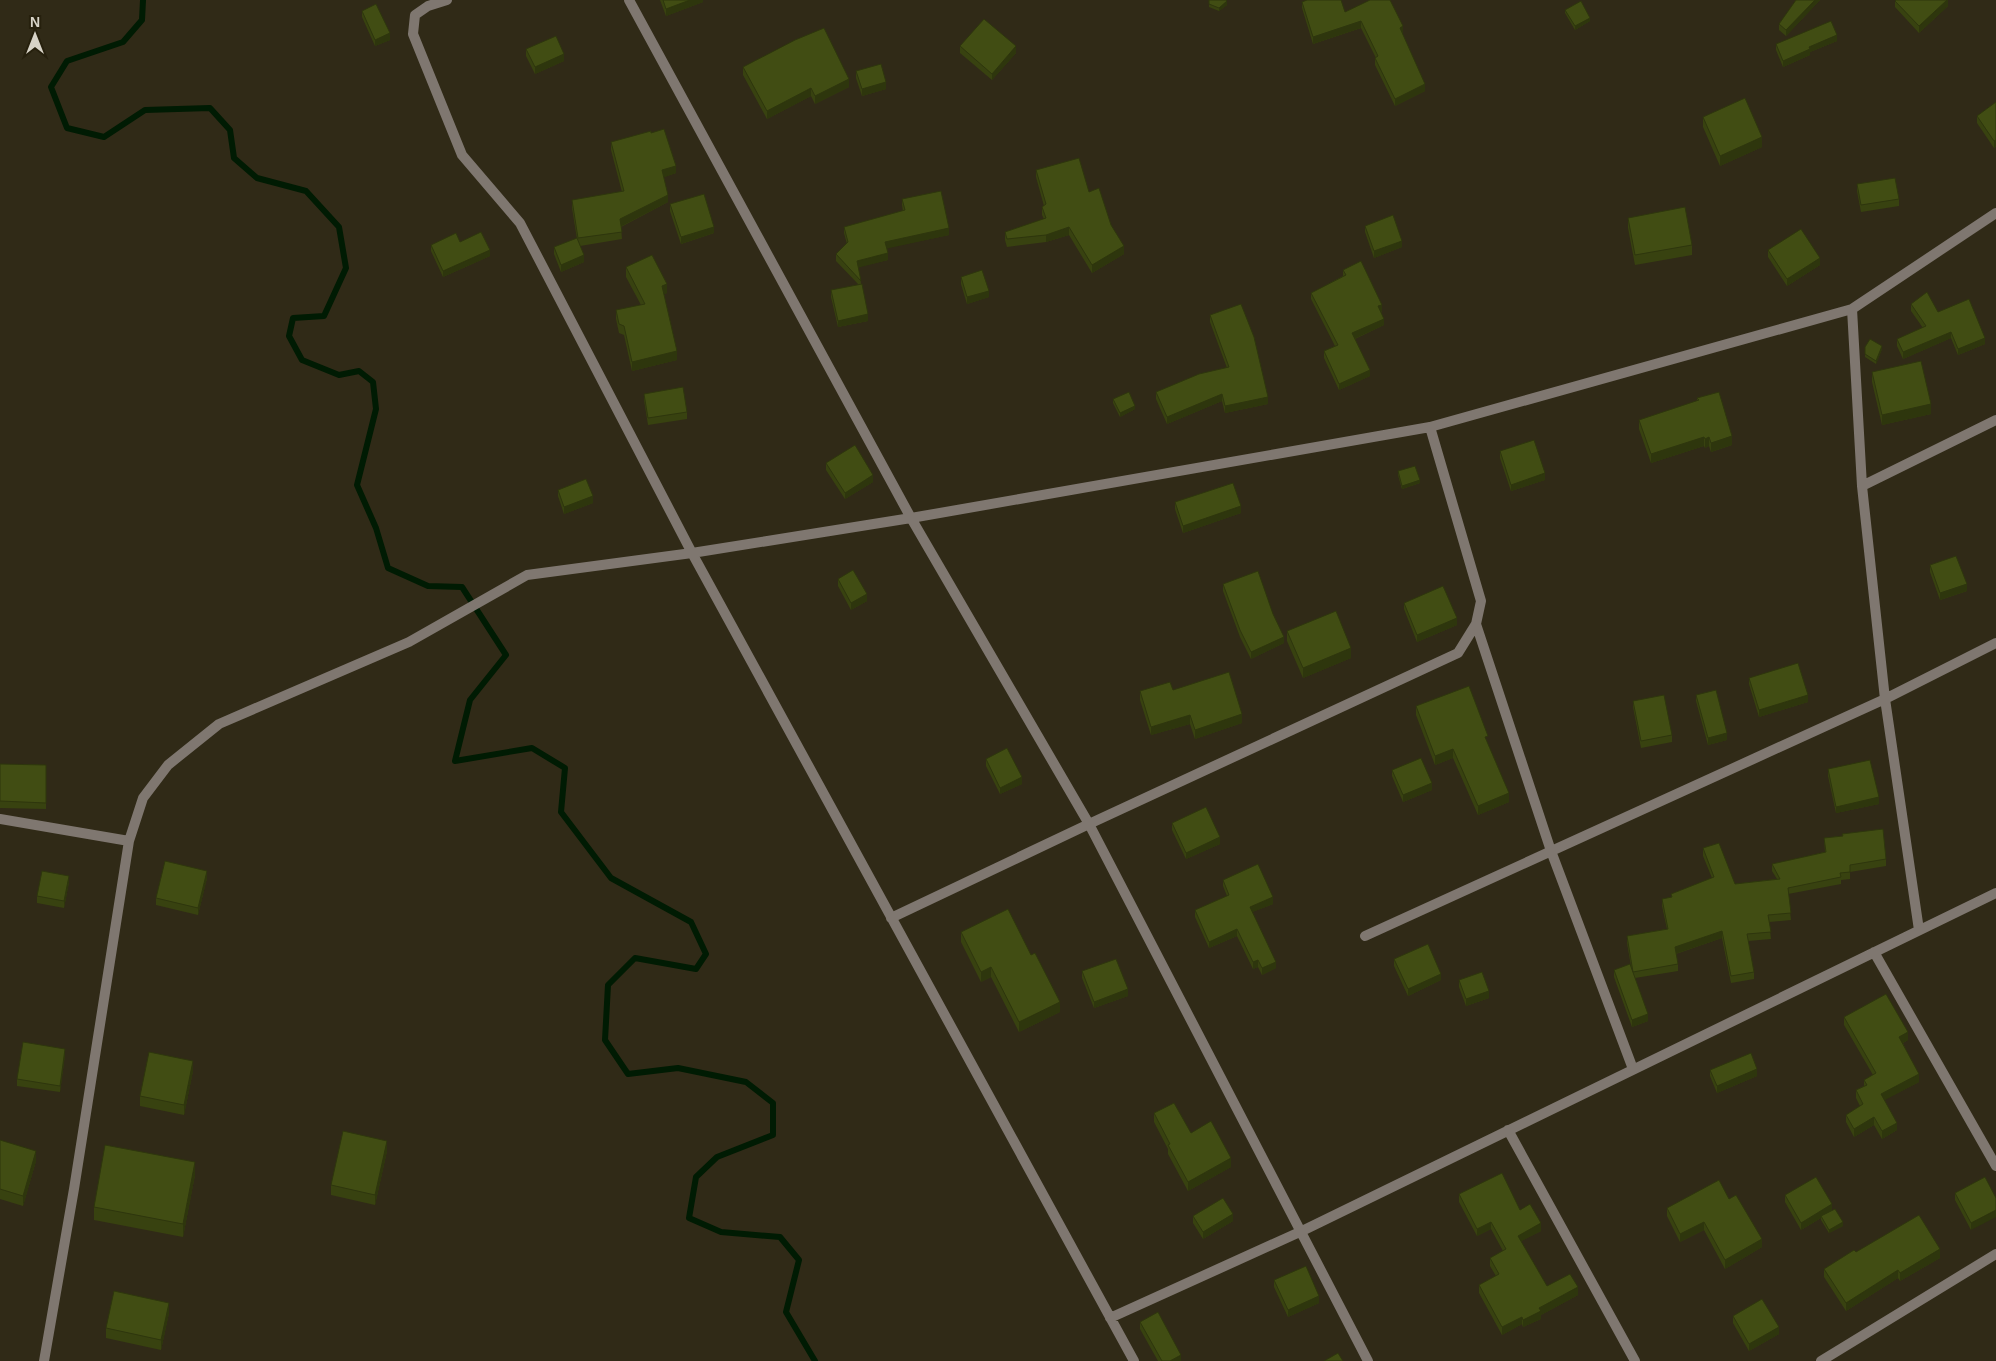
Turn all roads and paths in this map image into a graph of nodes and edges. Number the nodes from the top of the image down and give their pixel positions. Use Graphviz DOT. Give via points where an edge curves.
graph roads {
  1 [pos="447,0"];
  2 [pos="629,0"];
  3 [pos="1996,213"];
  4 [pos="1852,309"];
  5 [pos="1996,420"];
  6 [pos="1430,428"];
  7 [pos="1862,486"];
  8 [pos="911,518"];
  9 [pos="692,553"];
  10 [pos="1476,624"];
  11 [pos="1996,643"];
  12 [pos="1884,699"];
  13 [pos="0,819"];
  14 [pos="1089,824"];
  15 [pos="128,841"];
  16 [pos="1551,851"];
  17 [pos="1996,893"];
  18 [pos="891,918"];
  19 [pos="1919,930"];
  20 [pos="1365,936"];
  21 [pos="1874,952"];
  22 [pos="1633,1069"];
  23 [pos="1508,1130"];
  24 [pos="1996,1166"];
  25 [pos="1302,1231"];
  26 [pos="1996,1254"];
  27 [pos="1110,1318"];
  28 [pos="44,1361"];
  29 [pos="1134,1361"];
  30 [pos="1368,1361"];
  31 [pos="1635,1361"];
  32 [pos="1821,1361"];
  1 -- 9 [label="street" via="428,6 415,15 413,34 462,155 520,222"];
  2 -- 8 [label="street"];
  3 -- 4 [label="street"];
  4 -- 6 [label="street"];
  4 -- 7 [label="street"];
  5 -- 7 [label="street"];
  6 -- 8 [label="street"];
  6 -- 10 [label="street" via="1481,601"];
  7 -- 12 [label="street"];
  8 -- 9 [label="street"];
  8 -- 14 [label="street"];
  9 -- 15 [label="street" via="528,575 409,642 219,724 168,765 143,798"];
  9 -- 18 [label="street"];
  10 -- 14 [label="street" via="1458,653"];
  10 -- 16 [label="street"];
  11 -- 12 [label="street"];
  12 -- 16 [label="street"];
  12 -- 19 [label="street"];
  13 -- 15 [label="street"];
  14 -- 18 [label="street"];
  14 -- 25 [label="street"];
  15 -- 28 [label="street"];
  16 -- 20 [label="street"];
  16 -- 22 [label="street"];
  17 -- 19 [label="street"];
  18 -- 27 [label="street"];
  19 -- 21 [label="street"];
  21 -- 22 [label="street"];
  21 -- 24 [label="street"];
  22 -- 23 [label="street"];
  23 -- 25 [label="street"];
  23 -- 31 [label="street"];
  25 -- 27 [label="street"];
  25 -- 30 [label="street"];
  26 -- 32 [label="street"];
  27 -- 29 [label="street"];
}
